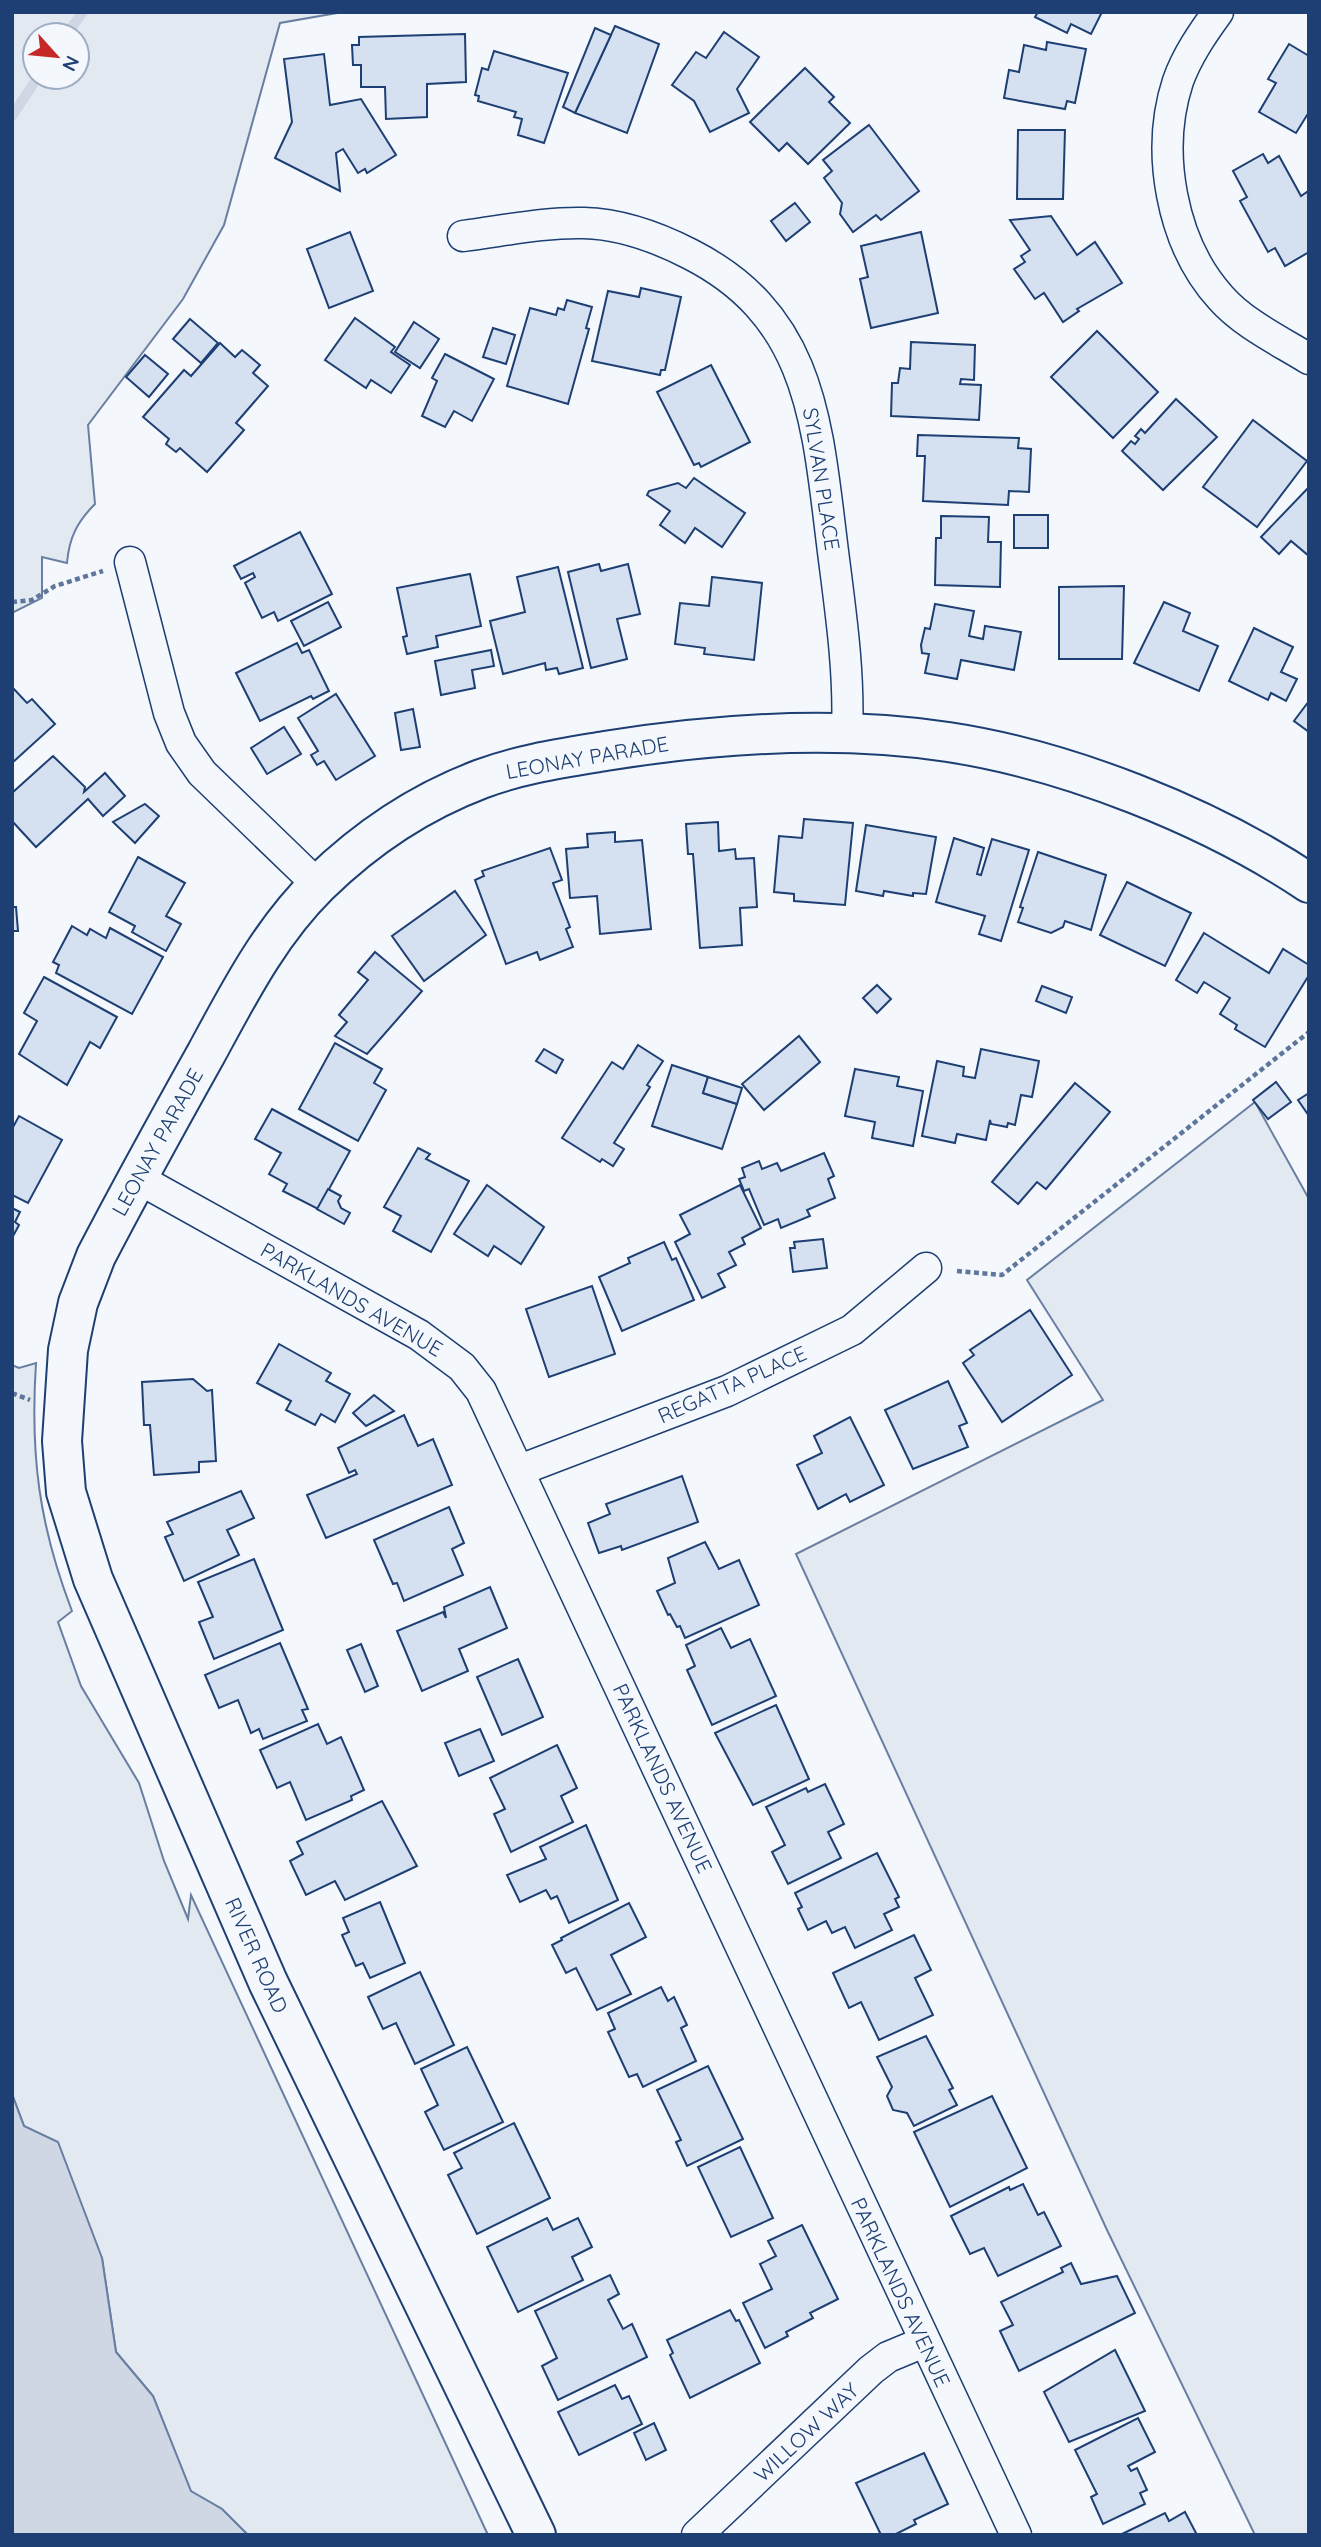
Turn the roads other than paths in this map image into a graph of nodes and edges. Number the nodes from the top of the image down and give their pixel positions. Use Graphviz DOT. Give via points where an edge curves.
graph roads {
  1 [pos="1218,12"];
  2 [pos="463,236"];
  3 [pos="1309,359"];
  4 [pos="130,562"];
  5 [pos="847,733"];
  6 [pos="1309,883"];
  7 [pos="318,885"];
  8 [pos="136,1178"];
  9 [pos="926,1268"];
  10 [pos="68,1350"];
  11 [pos="520,1470"];
  12 [pos="924,2342"];
  13 [pos="536,2535"];
  14 [pos="696,2535"];
  15 [pos="1016,2535"];
  1 -- 3 [label="street" via="1196,42 1178,81 1170,116 1168,164 1177,216 1221,298"];
  2 -- 5 [label="street, SYLVAN PLACE" via="560,223 630,230 697,257 760,306 795,359 818,429 847,668"];
  4 -- 7 [label="street" via="181,743 202,773"];
  5 -- 6 [label="street, LEONAY PARADE" via="948,742 1032,761 1201,822"];
  5 -- 7 [label="street, LEONAY PARADE" via="751,734 658,743 505,771 454,790 401,818"];
  7 -- 8 [label="street, LEONAY PARADE" via="258,961"];
  8 -- 10 [label="street, LEONAY PARADE" via="87,1280"];
  8 -- 11 [label="street, PARKLANDS AVENUE" via="435,1345 474,1380"];
  9 -- 11 [label="street, REGATTA PLACE" via="852,1330 727,1391"];
  10 -- 13 [label="street, RIVER ROAD" via="63,1468 93,1579 268,1982"];
  11 -- 12 [label="street, PARKLANDS AVENUE"];
  12 -- 14 [label="street, WILLOW WAY" via="888,2357 871,2370"];
  12 -- 15 [label="street, PARKLANDS AVENUE"];
}
